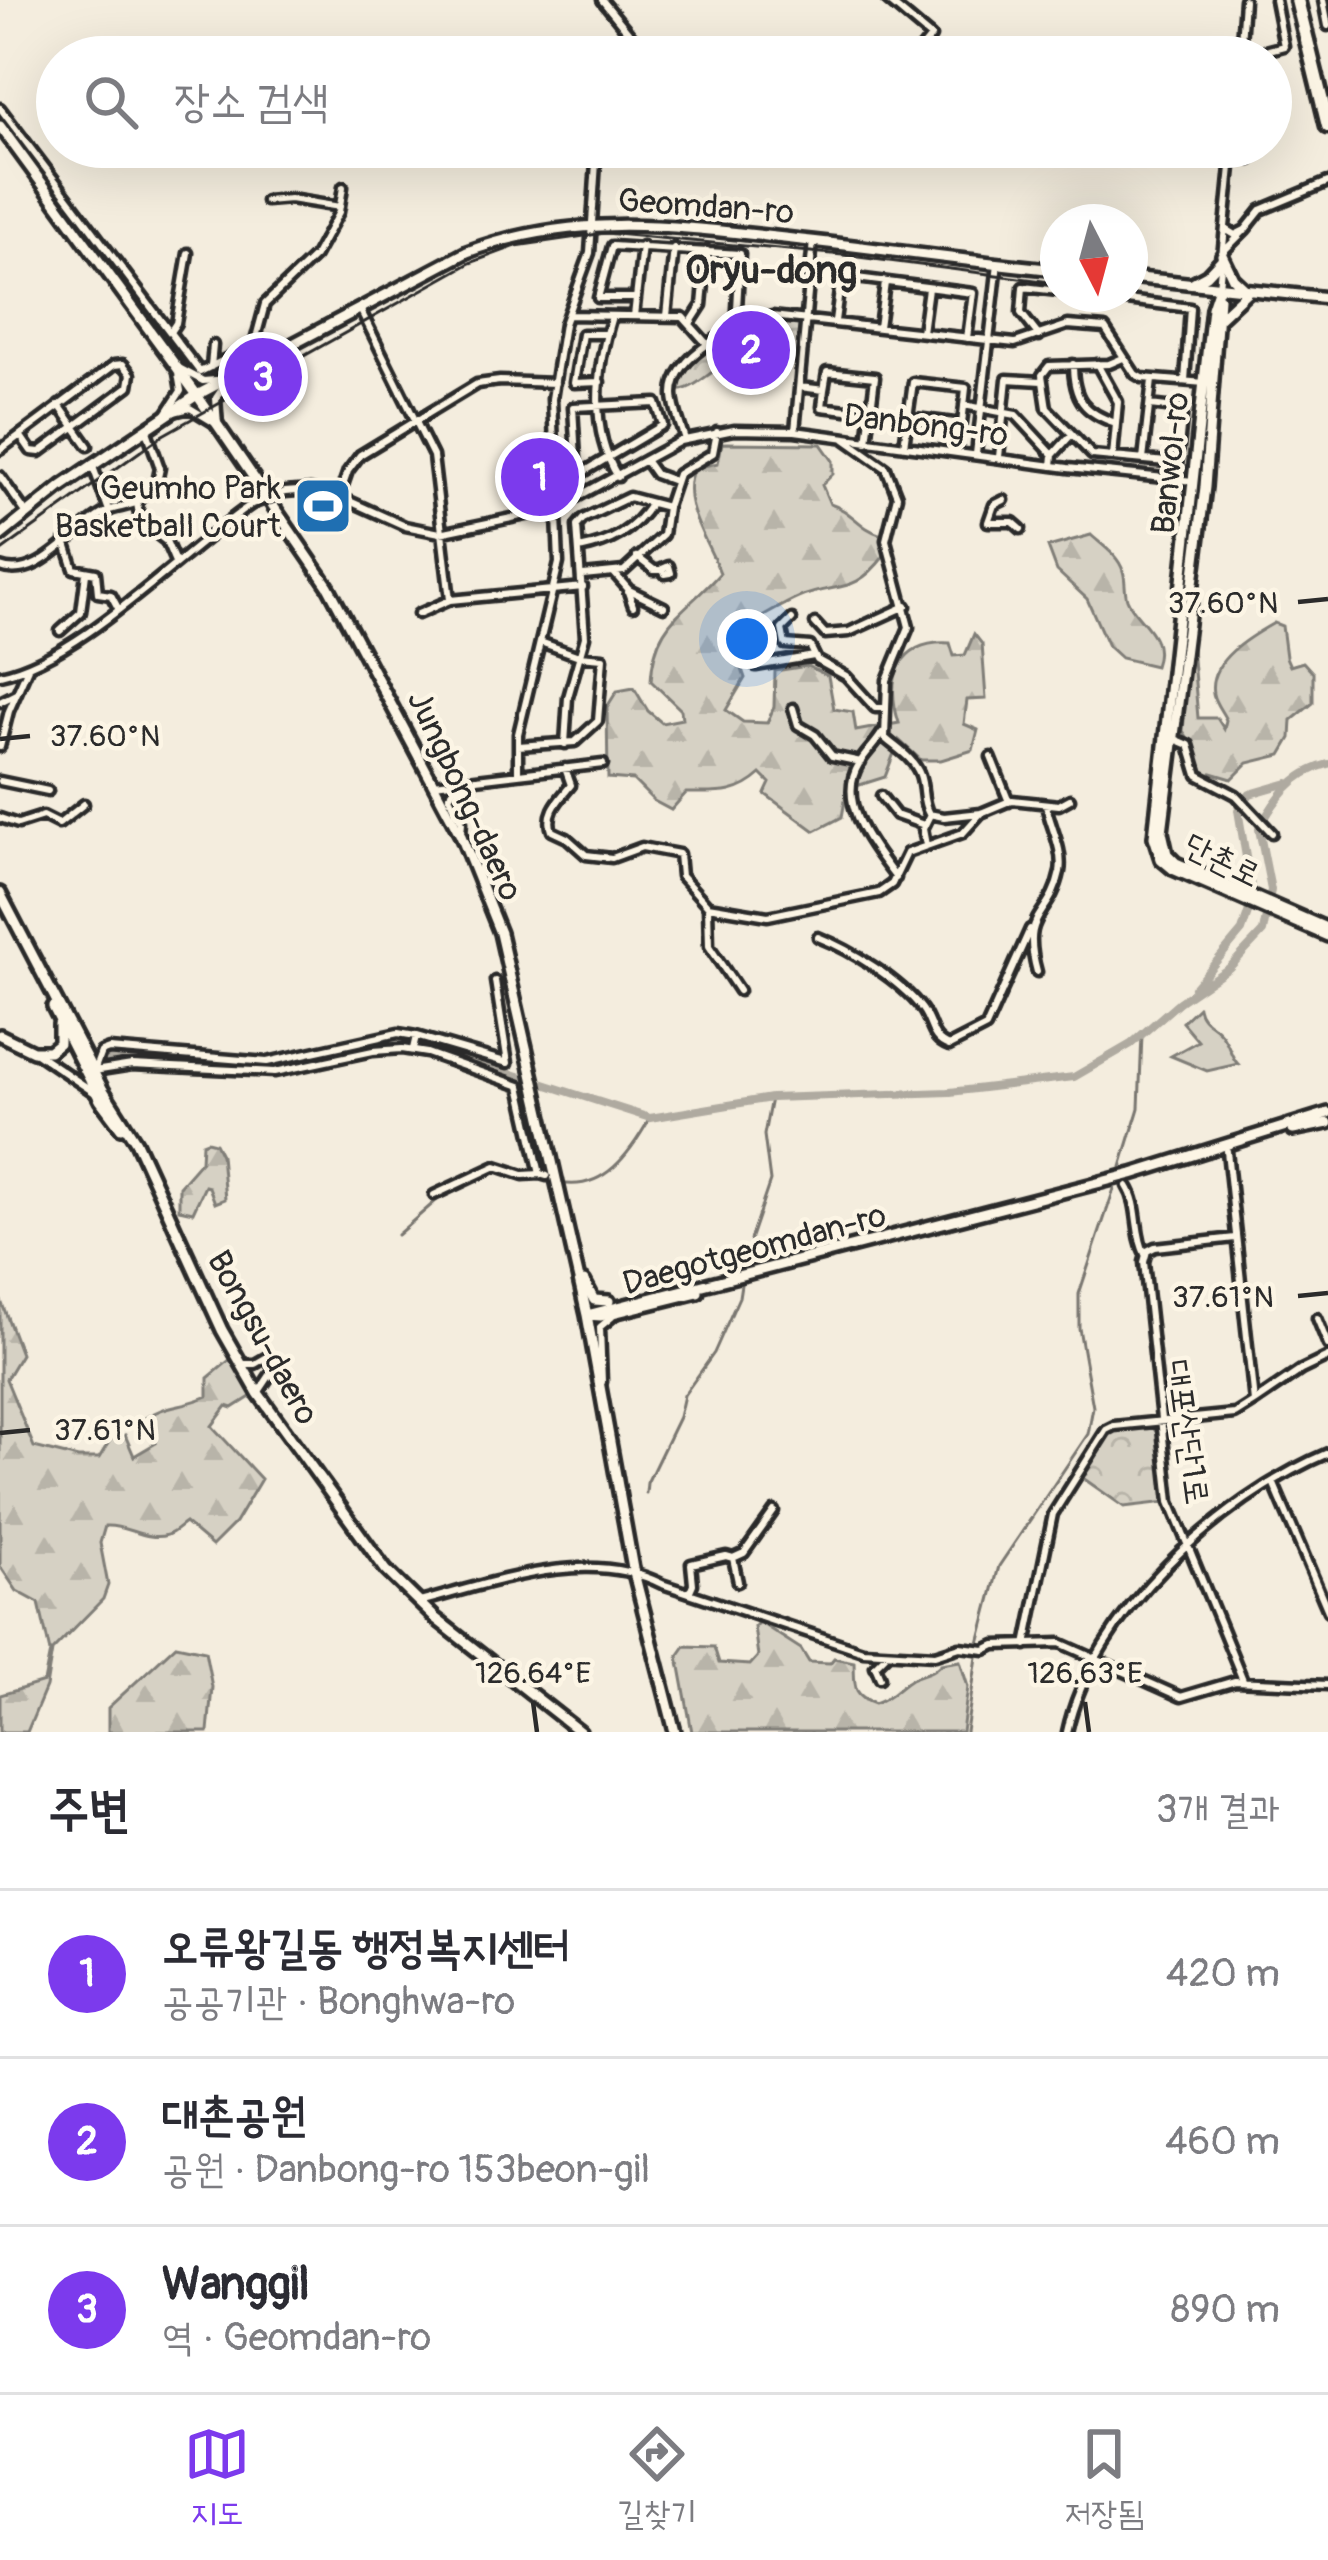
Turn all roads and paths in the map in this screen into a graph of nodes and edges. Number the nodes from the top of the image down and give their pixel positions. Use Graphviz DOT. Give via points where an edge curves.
graph roads {
  1 [pos="602,0"];
  2 [pos="887,0"];
  3 [pos="1244,0"];
  4 [pos="1275,0"];
  5 [pos="1300,0"];
  6 [pos="1323,0"];
  7 [pos="1328,26"];
  8 [pos="631,36"];
  9 [pos="929,36"];
  10 [pos="1241,36"];
  11 [pos="1283,36"];
  12 [pos="1328,100"];
  13 [pos="0,108"];
  14 [pos="0,126"];
  15 [pos="1328,126"];
  16 [pos="36,155"];
  17 [pos="46,168"];
  18 [pos="596,168"];
  19 [pos="1231,168"];
  20 [pos="1328,182"];
  21 [pos="344,187"];
  22 [pos="266,201"];
  23 [pos="340,207"];
  24 [pos="592,224"];
  25 [pos="1225,229"];
  26 [pos="1245,230"];
  27 [pos="813,241"];
  28 [pos="642,246"];
  29 [pos="674,248"];
  30 [pos="707,251"];
  31 [pos="188,253"];
  32 [pos="1222,255"];
  33 [pos="998,263"];
  34 [pos="1040,268"];
  35 [pos="1148,279"];
  36 [pos="885,282"];
  37 [pos="1191,283"];
  38 [pos="928,287"];
  39 [pos="1219,287"];
  40 [pos="1040,289"];
  41 [pos="1248,290"];
  42 [pos="636,298"];
  43 [pos="1328,298"];
  44 [pos="1148,303"];
  45 [pos="361,311"];
  46 [pos="566,315"];
  47 [pos="612,316"];
  48 [pos="634,316"];
  49 [pos="667,316"];
  50 [pos="806,318"];
  51 [pos="1218,319"];
  52 [pos="835,321"];
  53 [pos="690,323"];
  54 [pos="736,327"];
  55 [pos="879,327"];
  56 [pos="170,332"];
  57 [pos="922,332"];
  58 [pos="606,334"];
  59 [pos="1039,336"];
  60 [pos="967,338"];
  61 [pos="991,341"];
  62 [pos="213,345"];
  63 [pos="708,345"];
  64 [pos="1124,357"];
  65 [pos="1073,364"];
  66 [pos="1096,364"];
  67 [pos="211,367"];
  68 [pos="177,368"];
  69 [pos="229,379"];
  70 [pos="1152,379"];
  71 [pos="1185,381"];
  72 [pos="600,382"];
  73 [pos="1042,382"];
  74 [pos="555,383"];
  75 [pos="1204,383"];
  76 [pos="800,387"];
  77 [pos="824,390"];
  78 [pos="197,395"];
  79 [pos="59,405"];
  80 [pos="600,405"];
  81 [pos="964,405"];
  82 [pos="1150,405"];
  83 [pos="982,407"];
  84 [pos="1004,412"];
  85 [pos="871,413"];
  86 [pos="166,415"];
  87 [pos="908,417"];
  88 [pos="416,421"];
  89 [pos="1116,423"];
  90 [pos="218,425"];
  91 [pos="74,427"];
  92 [pos="146,428"];
  93 [pos="796,431"];
  94 [pos="717,432"];
  95 [pos="20,435"];
  96 [pos="1071,435"];
  97 [pos="844,439"];
  98 [pos="686,440"];
  99 [pos="867,442"];
  100 [pos="88,446"];
  101 [pos="904,446"];
  102 [pos="0,450"];
  103 [pos="976,454"];
  104 [pos="1053,454"];
  105 [pos="999,457"];
  106 [pos="1113,457"];
  107 [pos="607,460"];
  108 [pos="645,460"];
  109 [pos="1143,460"];
  110 [pos="92,464"];
  111 [pos="1178,464"];
  112 [pos="1052,466"];
  113 [pos="0,476"];
  114 [pos="618,477"];
  115 [pos="1176,477"];
  116 [pos="674,481"];
  117 [pos="1200,484"];
  118 [pos="339,497"];
  119 [pos="1004,500"];
  120 [pos="137,503"];
  121 [pos="651,503"];
  122 [pos="667,507"];
  123 [pos="556,509"];
  124 [pos="109,511"];
  125 [pos="27,514"];
  126 [pos="1021,529"];
  127 [pos="440,533"];
  128 [pos="0,536"];
  129 [pos="65,541"];
  130 [pos="579,549"];
  131 [pos="638,556"];
  132 [pos="176,562"];
  133 [pos="0,567"];
  134 [pos="662,570"];
  135 [pos="86,572"];
  136 [pos="614,573"];
  137 [pos="583,575"];
  138 [pos="583,587"];
  139 [pos="555,589"];
  140 [pos="627,589"];
  141 [pos="450,600"];
  142 [pos="633,606"];
  143 [pos="906,606"];
  144 [pos="664,607"];
  145 [pos="118,608"];
  146 [pos="81,613"];
  147 [pos="418,614"];
  148 [pos="792,619"];
  149 [pos="815,623"];
  150 [pos="92,627"];
  151 [pos="60,631"];
  152 [pos="749,637"];
  153 [pos="543,643"];
  154 [pos="579,656"];
  155 [pos="814,656"];
  156 [pos="28,668"];
  157 [pos="0,675"];
  158 [pos="16,694"];
  159 [pos="0,702"];
  160 [pos="886,707"];
  161 [pos="794,708"];
  162 [pos="885,724"];
  163 [pos="1169,738"];
  164 [pos="565,744"];
  165 [pos="518,746"];
  166 [pos="0,747"];
  167 [pos="991,757"];
  168 [pos="861,762"];
  169 [pos="603,764"];
  170 [pos="565,768"];
  171 [pos="518,774"];
  172 [pos="461,780"];
  173 [pos="0,781"];
  174 [pos="434,784"];
  175 [pos="48,791"];
  176 [pos="881,796"];
  177 [pos="1070,799"];
  178 [pos="1009,802"];
  179 [pos="84,804"];
  180 [pos="1046,805"];
  181 [pos="981,813"];
  182 [pos="930,815"];
  183 [pos="0,818"];
  184 [pos="924,825"];
  185 [pos="1269,830"];
  186 [pos="460,836"];
  187 [pos="926,846"];
  188 [pos="1164,856"];
  189 [pos="896,878"];
  190 [pos="0,893"];
  191 [pos="0,905"];
  192 [pos="707,906"];
  193 [pos="1289,915"];
  194 [pos="1328,917"];
  195 [pos="1030,929"];
  196 [pos="1328,934"];
  197 [pos="818,937"];
  198 [pos="1037,972"];
  199 [pos="495,981"];
  200 [pos="739,991"];
  201 [pos="58,1018"];
  202 [pos="0,1035"];
  203 [pos="416,1036"];
  204 [pos="413,1049"];
  205 [pos="33,1051"];
  206 [pos="84,1061"];
  207 [pos="94,1071"];
  208 [pos="97,1094"];
  209 [pos="1328,1115"];
  210 [pos="120,1116"];
  211 [pos="1227,1151"];
  212 [pos="149,1173"];
  213 [pos="547,1175"];
  214 [pos="1127,1186"];
  215 [pos="434,1195"];
  216 [pos="1235,1238"];
  217 [pos="1146,1252"];
  218 [pos="573,1253"];
  219 [pos="761,1273"];
  220 [pos="637,1304"];
  221 [pos="587,1315"];
  222 [pos="1317,1318"];
  223 [pos="1328,1345"];
  224 [pos="1328,1357"];
  225 [pos="241,1364"];
  226 [pos="602,1391"];
  227 [pos="258,1393"];
  228 [pos="1254,1402"];
  229 [pos="1161,1421"];
  230 [pos="1328,1453"];
  231 [pos="1273,1481"];
  232 [pos="774,1511"];
  233 [pos="1187,1546"];
  234 [pos="733,1558"];
  235 [pos="633,1570"];
  236 [pos="738,1582"];
  237 [pos="688,1593"];
  238 [pos="418,1602"];
  239 [pos="1328,1611"];
  240 [pos="1030,1624"];
  241 [pos="1046,1643"];
  242 [pos="1026,1645"];
  243 [pos="890,1654"];
  244 [pos="1095,1658"];
  245 [pos="880,1678"];
  246 [pos="1243,1680"];
  247 [pos="1328,1685"];
  248 [pos="580,1732"];
  249 [pos="675,1732"];
  250 [pos="1067,1732"];
  1 -- 8 [label="street"];
  2 -- 9 [label="street"];
  3 -- 10 [label="street"];
  4 -- 11 [label="street"];
  5 -- 12 [label="highway"];
  5 -- 15 [label="highway"];
  6 -- 7 [label="street"];
  13 -- 16 [label="street"];
  14 -- 68 [label="main road, Jungbong-daero"];
  17 -- 56 [label="street"];
  18 -- 24 [label="street"];
  19 -- 25 [label="street, Banwol-ro"];
  20 -- 26 [label="street" via="1262,210"];
  21 -- 23 [label="street"];
  22 -- 23 [label="street"];
  23 -- 67 [label="street" via="315,256 265,304 254,345"];
  24 -- 27 [label="main road, Geomdan-ro"];
  24 -- 45 [label="main road, Geomdan-ro" via="491,243"];
  24 -- 46 [label="street" via="588,265"];
  25 -- 26 [label="street"];
  25 -- 32 [label="street, Banwol-ro"];
  26 -- 32 [label="street"];
  27 -- 33 [label="main road, Geomdan-ro"];
  27 -- 50 [label="street"];
  28 -- 29 [label="street"];
  28 -- 42 [label="street"];
  28 -- 42 [label="street" via="612,246 597,294"];
  29 -- 30 [label="street"];
  29 -- 49 [label="street"];
  30 -- 53 [label="street" via="702,305"];
  30 -- 54 [label="street" via="740,254"];
  31 -- 56 [label="street"];
  32 -- 37 [label="main road"];
  32 -- 39 [label="street, Banwol-ro"];
  32 -- 41 [label="main road"];
  33 -- 34 [label="main road, Geomdan-ro"];
  33 -- 61 [label="street"];
  35 -- 37 [label="main road"];
  36 -- 38 [label="street"];
  36 -- 52 [label="street" via="841,276"];
  36 -- 55 [label="street"];
  37 -- 39 [label="main road"];
  38 -- 57 [label="street"];
  38 -- 60 [label="street" via="973,293"];
  39 -- 41 [label="main road"];
  39 -- 51 [label="main road, Banwol-ro"];
  39 -- 75 [label="main road, Banwol-ro"];
  40 -- 59 [label="street" via="1023,287 1022,313"];
  41 -- 43 [label="main road"];
  41 -- 51 [label="main road"];
  42 -- 48 [label="street"];
  44 -- 71 [label="street" via="1190,308"];
  45 -- 69 [label="main road, Geomdan-ro"];
  45 -- 88 [label="street"];
  46 -- 47 [label="street"];
  46 -- 74 [label="street"];
  47 -- 48 [label="street"];
  47 -- 58 [label="street"];
  48 -- 49 [label="street"];
  49 -- 53 [label="street"];
  50 -- 52 [label="street"];
  50 -- 54 [label="street" via="772,316"];
  50 -- 76 [label="street"];
  51 -- 117 [label="main road, Banwol-ro"];
  52 -- 55 [label="street"];
  53 -- 63 [label="street"];
  54 -- 63 [label="street"];
  55 -- 57 [label="street"];
  56 -- 67 [label="street" via="197,370"];
  57 -- 60 [label="street"];
  58 -- 72 [label="street"];
  58 -- 72 [label="street" via="582,334 574,383"];
  59 -- 61 [label="street"];
  59 -- 64 [label="street" via="1068,325 1105,328"];
  60 -- 61 [label="street"];
  61 -- 83 [label="street"];
  62 -- 67 [label="street"];
  63 -- 98 [label="street" via="674,385"];
  64 -- 66 [label="street"];
  64 -- 70 [label="street" via="1135,374"];
  65 -- 66 [label="street"];
  65 -- 73 [label="street" via="1049,366"];
  65 -- 89 [label="street" via="1081,404"];
  66 -- 89 [label="street" via="1118,401"];
  68 -- 69 [label="street" via="203,381"];
  68 -- 78 [label="main road, Jungbong-daero"];
  68 -- 86 [label="street" via="181,391"];
  69 -- 78 [label="main road, Geomdan-ro"];
  69 -- 90 [label="street" via="216,398"];
  70 -- 71 [label="street"];
  70 -- 82 [label="street"];
  71 -- 75 [label="street"];
  72 -- 80 [label="street"];
  73 -- 84 [label="street" via="1006,380"];
  73 -- 96 [label="street" via="1047,408"];
  74 -- 88 [label="street" via="477,384"];
  74 -- 123 [label="street"];
  75 -- 117 [label="main road, Banwol-ro"];
  76 -- 77 [label="street"];
  76 -- 93 [label="street"];
  77 -- 85 [label="street" via="822,407"];
  77 -- 85 [label="street" via="827,372 875,377"];
  78 -- 86 [label="main road, Geomdan-ro"];
  78 -- 90 [label="main road, Jungbong-daero"];
  79 -- 91 [label="street"];
  79 -- 91 [label="street" via="114,365 128,370 129,386"];
  79 -- 95 [label="street"];
  80 -- 107 [label="street"];
  80 -- 107 [label="street" via="573,407 577,476"];
  80 -- 107 [label="street" via="656,403 663,424"];
  81 -- 83 [label="street"];
  81 -- 87 [label="street" via="962,424"];
  81 -- 87 [label="street" via="967,388 913,382"];
  82 -- 109 [label="street"];
  82 -- 111 [label="street" via="1183,410"];
  83 -- 84 [label="street"];
  83 -- 103 [label="street"];
  84 -- 104 [label="street"];
  84 -- 105 [label="street"];
  85 -- 99 [label="street"];
  86 -- 90 [label="street" via="190,408"];
  86 -- 92 [label="main road, Geomdan-ro"];
  87 -- 101 [label="street"];
  88 -- 118 [label="street" via="354,460"];
  88 -- 127 [label="street" via="434,456"];
  89 -- 106 [label="street"];
  90 -- 174 [label="main road, Jungbong-daero" via="328,586"];
  91 -- 95 [label="street" via="37,452"];
  91 -- 100 [label="street"];
  92 -- 110 [label="main road, Geomdan-ro"];
  92 -- 120 [label="street" via="160,472"];
  93 -- 94 [label="street, Danbong-ro"];
  93 -- 97 [label="street, Danbong-ro"];
  94 -- 98 [label="street, Danbong-ro"];
  94 -- 116 [label="street" via="713,453"];
  95 -- 102 [label="street"];
  96 -- 104 [label="street"];
  96 -- 106 [label="street" via="1092,455"];
  97 -- 99 [label="street, Danbong-ro"];
  97 -- 143 [label="street" via="891,477 896,502 886,540"];
  98 -- 108 [label="street, Danbong-ro"];
  99 -- 101 [label="street, Danbong-ro"];
  101 -- 103 [label="street, Danbong-ro"];
  103 -- 105 [label="street, Danbong-ro"];
  104 -- 112 [label="street"];
  105 -- 112 [label="street, Danbong-ro"];
  106 -- 109 [label="street"];
  107 -- 114 [label="street"];
  108 -- 114 [label="street, Danbong-ro"];
  108 -- 116 [label="street"];
  109 -- 111 [label="street"];
  110 -- 124 [label="street"];
  110 -- 125 [label="main road, Geomdan-ro"];
  111 -- 115 [label="street"];
  112 -- 115 [label="street, Danbong-ro"];
  113 -- 125 [label="street"];
  114 -- 123 [label="street, Danbong-ro"];
  115 -- 117 [label="street, Danbong-ro"];
  116 -- 122 [label="street"];
  117 -- 163 [label="main road, Banwol-ro"];
  118 -- 127 [label="street, Danbong-ro"];
  118 -- 132 [label="street, Danbong-ro, bridge" via="285,492 251,504"];
  119 -- 126 [label="street" via="988,522"];
  120 -- 124 [label="street"];
  120 -- 132 [label="street" via="140,521 166,541"];
  121 -- 122 [label="street"];
  121 -- 130 [label="street" via="625,532"];
  121 -- 130 [label="street" via="629,496 583,519"];
  122 -- 131 [label="street" via="665,533"];
  123 -- 127 [label="street, Danbong-ro"];
  123 -- 139 [label="street"];
  124 -- 129 [label="street"];
  125 -- 128 [label="main road, Geomdan-ro"];
  127 -- 141 [label="street"];
  129 -- 133 [label="street" via="34,566"];
  129 -- 135 [label="street" via="74,569"];
  130 -- 137 [label="street"];
  131 -- 134 [label="street"];
  131 -- 136 [label="street"];
  132 -- 145 [label="street, Danbong-ro"];
  135 -- 145 [label="street" via="96,573 98,593 111,595"];
  135 -- 146 [label="street"];
  136 -- 137 [label="street"];
  136 -- 140 [label="street"];
  137 -- 138 [label="street"];
  138 -- 139 [label="street"];
  138 -- 154 [label="street"];
  139 -- 141 [label="street"];
  139 -- 153 [label="street"];
  140 -- 142 [label="street"];
  140 -- 144 [label="street"];
  141 -- 147 [label="street"];
  143 -- 149 [label="street" via="849,632 825,634"];
  143 -- 160 [label="street" via="909,627 887,680"];
  145 -- 150 [label="street, Danbong-ro"];
  146 -- 150 [label="street"];
  146 -- 151 [label="street"];
  148 -- 155 [label="street" via="782,629 785,644 810,646"];
  150 -- 156 [label="street, Danbong-ro"];
  152 -- 155 [label="street" via="744,650 756,666"];
  153 -- 154 [label="street"];
  153 -- 165 [label="street"];
  154 -- 164 [label="street"];
  154 -- 164 [label="street" via="604,660 598,721"];
  155 -- 160 [label="street" via="875,708"];
  156 -- 157 [label="street, Danbong-ro"];
  156 -- 158 [label="street"];
  158 -- 159 [label="street"];
  158 -- 166 [label="street"];
  160 -- 162 [label="street"];
  161 -- 168 [label="street" via="798,725 832,756"];
  162 -- 168 [label="street"];
  162 -- 182 [label="street" via="887,740 920,773"];
  163 -- 185 [label="street" via="1189,745 1199,777 1236,795"];
  163 -- 188 [label="main road, Banwol-ro"];
  164 -- 165 [label="street"];
  165 -- 171 [label="street"];
  167 -- 178 [label="street"];
  168 -- 189 [label="street" via="852,804"];
  169 -- 170 [label="street"];
  170 -- 171 [label="street"];
  170 -- 192 [label="street" via="571,785 556,802 552,832 586,855 612,858 642,847 676,852 681,876"];
  171 -- 172 [label="street"];
  172 -- 174 [label="street"];
  172 -- 186 [label="street" via="449,796"];
  173 -- 175 [label="street"];
  174 -- 186 [label="main road, Jungbong-daero"];
  176 -- 184 [label="street" via="896,815"];
  177 -- 180 [label="street"];
  178 -- 180 [label="street"];
  178 -- 181 [label="street"];
  179 -- 183 [label="street" via="59,824 43,816 18,824"];
  180 -- 195 [label="street" via="1060,865"];
  181 -- 182 [label="street"];
  181 -- 187 [label="street" via="963,833"];
  182 -- 184 [label="street"];
  184 -- 187 [label="street"];
  186 -- 213 [label="main road, Jungbong-daero" via="500,933"];
  187 -- 189 [label="street" via="906,854"];
  188 -- 193 [label="main road, 단촌로"];
  189 -- 192 [label="street" via="882,892 768,916"];
  190 -- 206 [label="main road, Bongsu-daero"];
  191 -- 201 [label="main road, Bongsu-daero"];
  192 -- 200 [label="street" via="709,946"];
  193 -- 194 [label="main road"];
  193 -- 196 [label="main road, 단촌로"];
  195 -- 197 [label="street" via="986,1028 949,1046 881,971"];
  195 -- 198 [label="street"];
  199 -- 203 [label="street" via="508,1063"];
  201 -- 205 [label="main road" via="55,1048"];
  201 -- 206 [label="main road, Bongsu-daero"];
  202 -- 205 [label="main road"];
  203 -- 204 [label="street"];
  203 -- 207 [label="street" via="380,1035 267,1062 109,1049"];
  204 -- 207 [label="street" via="275,1072 132,1065"];
  204 -- 213 [label="street" via="520,1086"];
  205 -- 208 [label="street"];
  206 -- 207 [label="main road, Bongsu-daero"];
  206 -- 208 [label="main road, Bongsu-daero"];
  207 -- 210 [label="main road, Bongsu-daero"];
  208 -- 210 [label="main road"];
  208 -- 212 [label="main road"];
  209 -- 211 [label="main road, Daegotgeomdan-ro"];
  209 -- 219 [label="main road, Daegotgeomdan-ro"];
  210 -- 212 [label="main road, Bongsu-daero"];
  211 -- 216 [label="street"];
  211 -- 219 [label="main road, Daegotgeomdan-ro"];
  212 -- 225 [label="main road, Bongsu-daero"];
  213 -- 215 [label="street" via="496,1166"];
  213 -- 218 [label="main road, Jungbong-daero"];
  214 -- 217 [label="street, 대포산단1로"];
  216 -- 217 [label="street"];
  216 -- 228 [label="street"];
  217 -- 229 [label="street, 대포산단1로"];
  218 -- 220 [label="main road" via="594,1300"];
  218 -- 221 [label="main road, Jungbong-daero"];
  219 -- 220 [label="main road, Daegotgeomdan-ro"];
  220 -- 221 [label="main road, Daegotgeomdan-ro"];
  220 -- 226 [label="street" via="600,1327"];
  221 -- 226 [label="main road, Jungbong-daero"];
  222 -- 223 [label="street"];
  224 -- 228 [label="street"];
  225 -- 227 [label="main road, Bongsu-daero"];
  225 -- 227 [label="street" via="267,1358 274,1369"];
  226 -- 235 [label="main road, Jungbong-daero"];
  227 -- 238 [label="main road, Bongsu-daero"];
  228 -- 229 [label="street" via="1238,1413"];
  229 -- 233 [label="street, 대포산단1로" via="1169,1498"];
  229 -- 240 [label="street" via="1112,1427 1095,1447 1053,1514"];
  230 -- 231 [label="street"];
  231 -- 233 [label="street"];
  231 -- 239 [label="street"];
  232 -- 234 [label="street"];
  233 -- 244 [label="street"];
  233 -- 246 [label="street, 대포산단1로"];
  234 -- 236 [label="street"];
  234 -- 237 [label="street" via="692,1563"];
  235 -- 237 [label="street"];
  235 -- 238 [label="street" via="551,1570"];
  235 -- 249 [label="main road, Jungbong-daero"];
  237 -- 243 [label="street"];
  238 -- 248 [label="main road, Bongsu-daero"];
  240 -- 241 [label="street"];
  240 -- 242 [label="street"];
  241 -- 242 [label="street"];
  241 -- 244 [label="street"];
  242 -- 243 [label="street"];
  243 -- 245 [label="street" via="874,1666"];
  244 -- 246 [label="street" via="1181,1697"];
  244 -- 250 [label="street"];
  246 -- 247 [label="street"];
}
